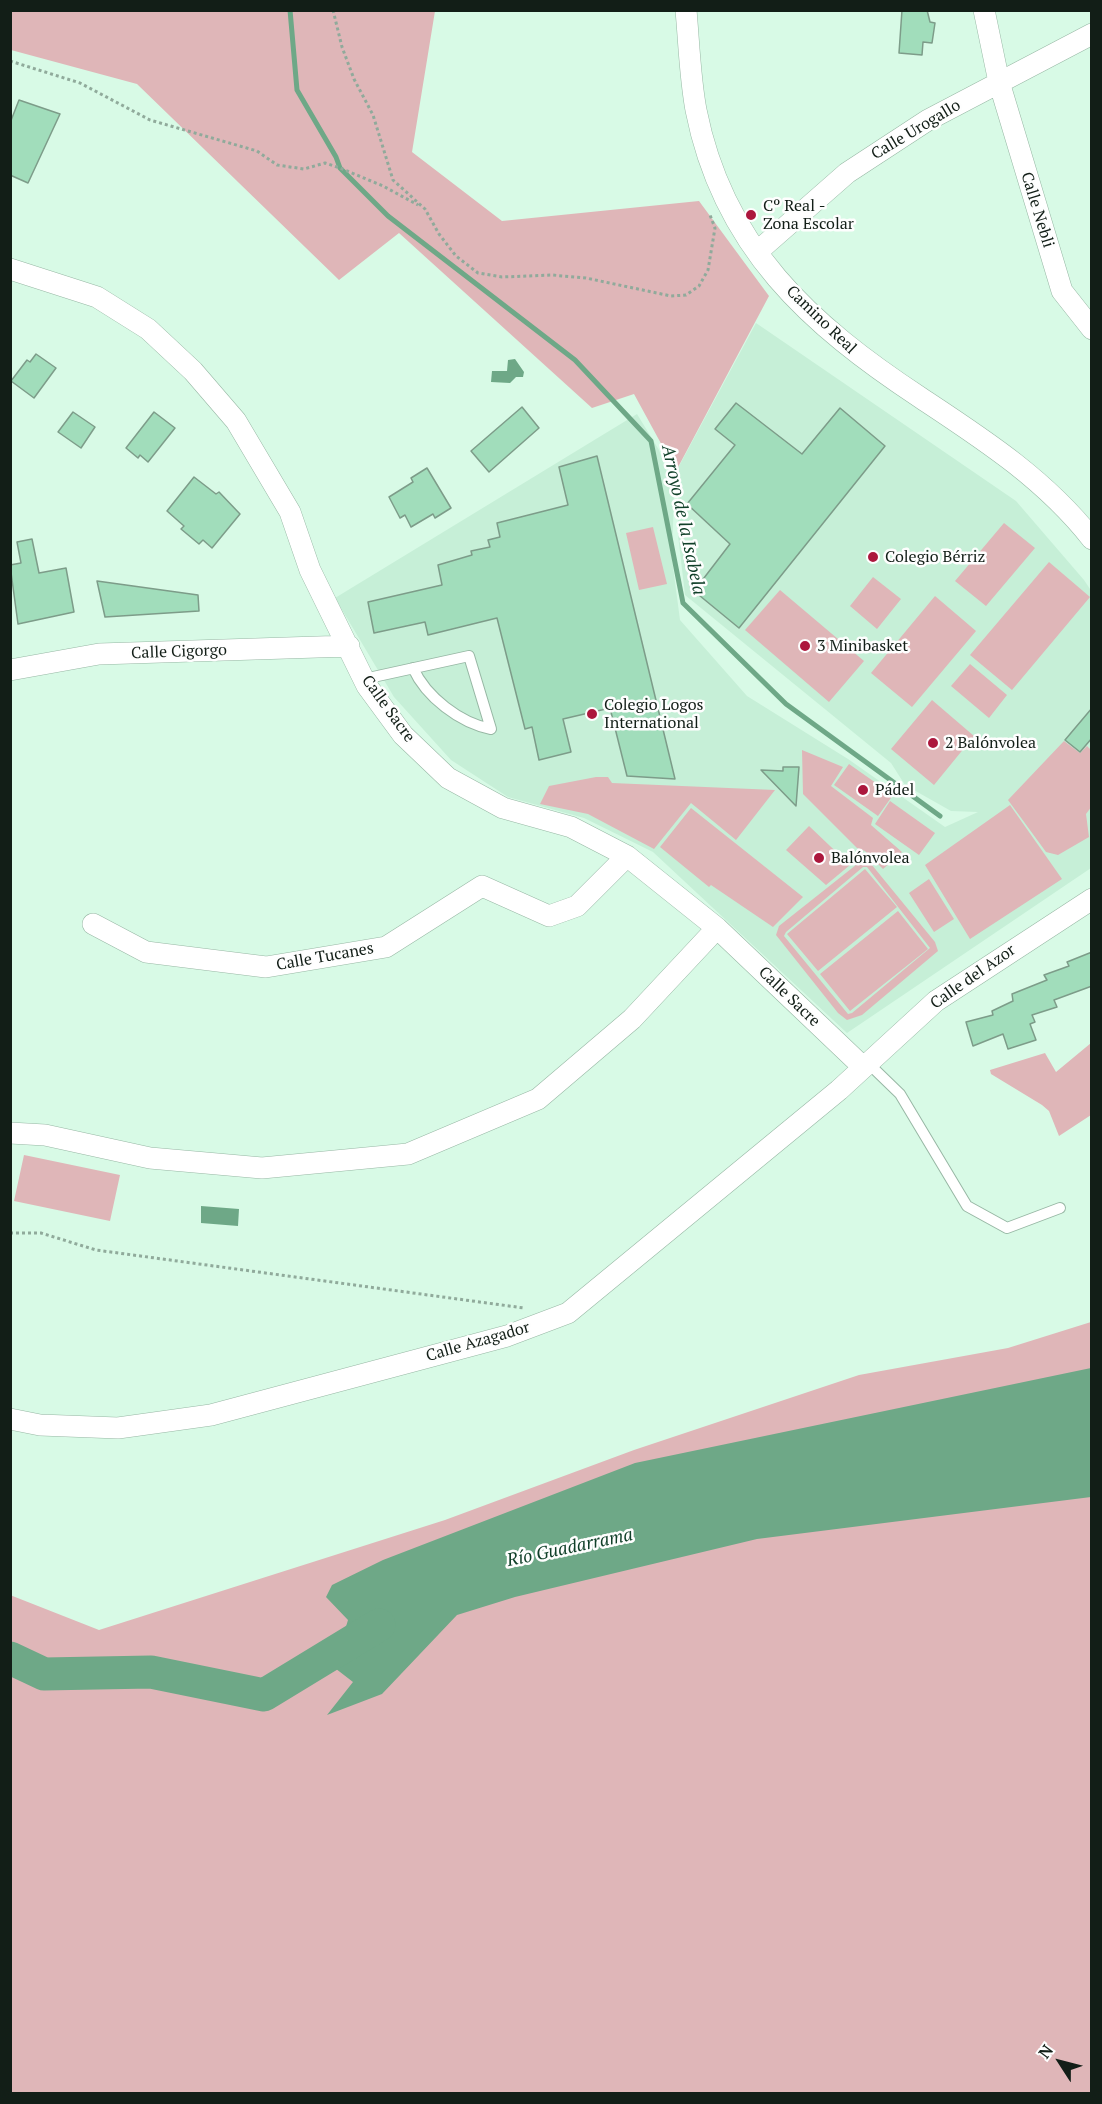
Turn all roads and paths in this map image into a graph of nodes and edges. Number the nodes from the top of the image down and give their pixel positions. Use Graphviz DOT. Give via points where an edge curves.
graph roads {
  1 [pos="333,10"];
  2 [pos="686,10"];
  3 [pos="984,10"];
  4 [pos="1092,34"];
  5 [pos="10,61"];
  6 [pos="999,82"];
  7 [pos="718,186"];
  8 [pos="424,209"];
  9 [pos="757,252"];
  10 [pos="10,269"];
  11 [pos="1092,329"];
  12 [pos="1092,539"];
  13 [pos="349,646"];
  14 [pos="413,668"];
  15 [pos="10,670"];
  16 [pos="364,679"];
  17 [pos="627,856"];
  18 [pos="1092,899"];
  19 [pos="93,924"];
  20 [pos="717,928"];
  21 [pos="866,1065"];
  22 [pos="10,1133"];
  23 [pos="1060,1208"];
  24 [pos="10,1233"];
  25 [pos="532,1309"];
  26 [pos="10,1419"];
  1 -- 8 [label="path" via="342,47 373,115 393,180"];
  2 -- 7 [label="street, Camino Real" via="696,108"];
  3 -- 6 [label="street, Calle Nebli"];
  4 -- 6 [label="street, Calle Urogallo"];
  5 -- 8 [label="path" via="80,83 150,120 257,151 277,165 304,170 325,164 340,168"];
  6 -- 9 [label="street, Calle Urogallo" via="928,120 847,173"];
  6 -- 11 [label="street, Calle Nebli" via="1062,291"];
  7 -- 8 [label="path" via="703,195 715,228 708,270 693,292 678,296 586,278 502,278 478,273 456,256"];
  7 -- 9 [label="street, Camino Real"];
  9 -- 12 [label="street, Camino Real" via="798,303 844,345 1004,453"];
  10 -- 13 [label="street, Calle Sacre" via="97,297 148,329 194,371 236,421 290,512 310,570"];
  13 -- 15 [label="street, Calle Cigorgo" via="99,654"];
  13 -- 16 [label="street, Calle Sacre"];
  14 -- 14 [label="lane" via="469,656 491,729 476,726 443,704 420,682"];
  14 -- 16 [label="lane"];
  16 -- 17 [label="street, Calle Sacre" via="403,735 448,777 503,808 572,827"];
  17 -- 19 [label="street, Calle Tucanes" via="577,906 549,916 482,886 386,947 266,968 146,952"];
  17 -- 20 [label="street, Calle Sacre"];
  18 -- 21 [label="street, Calle del Azor" via="936,1001"];
  20 -- 21 [label="street, Calle Sacre"];
  20 -- 22 [label="street" via="632,1019 538,1099 408,1154 262,1168 150,1158 45,1135"];
  21 -- 23 [label="lane" via="900,1094 967,1206 1007,1228"];
  21 -- 26 [label="street, Calle Azagador" via="568,1313 507,1336 211,1414 118,1428 40,1425"];
  24 -- 25 [label="path" via="41,1233 96,1250"];
}
